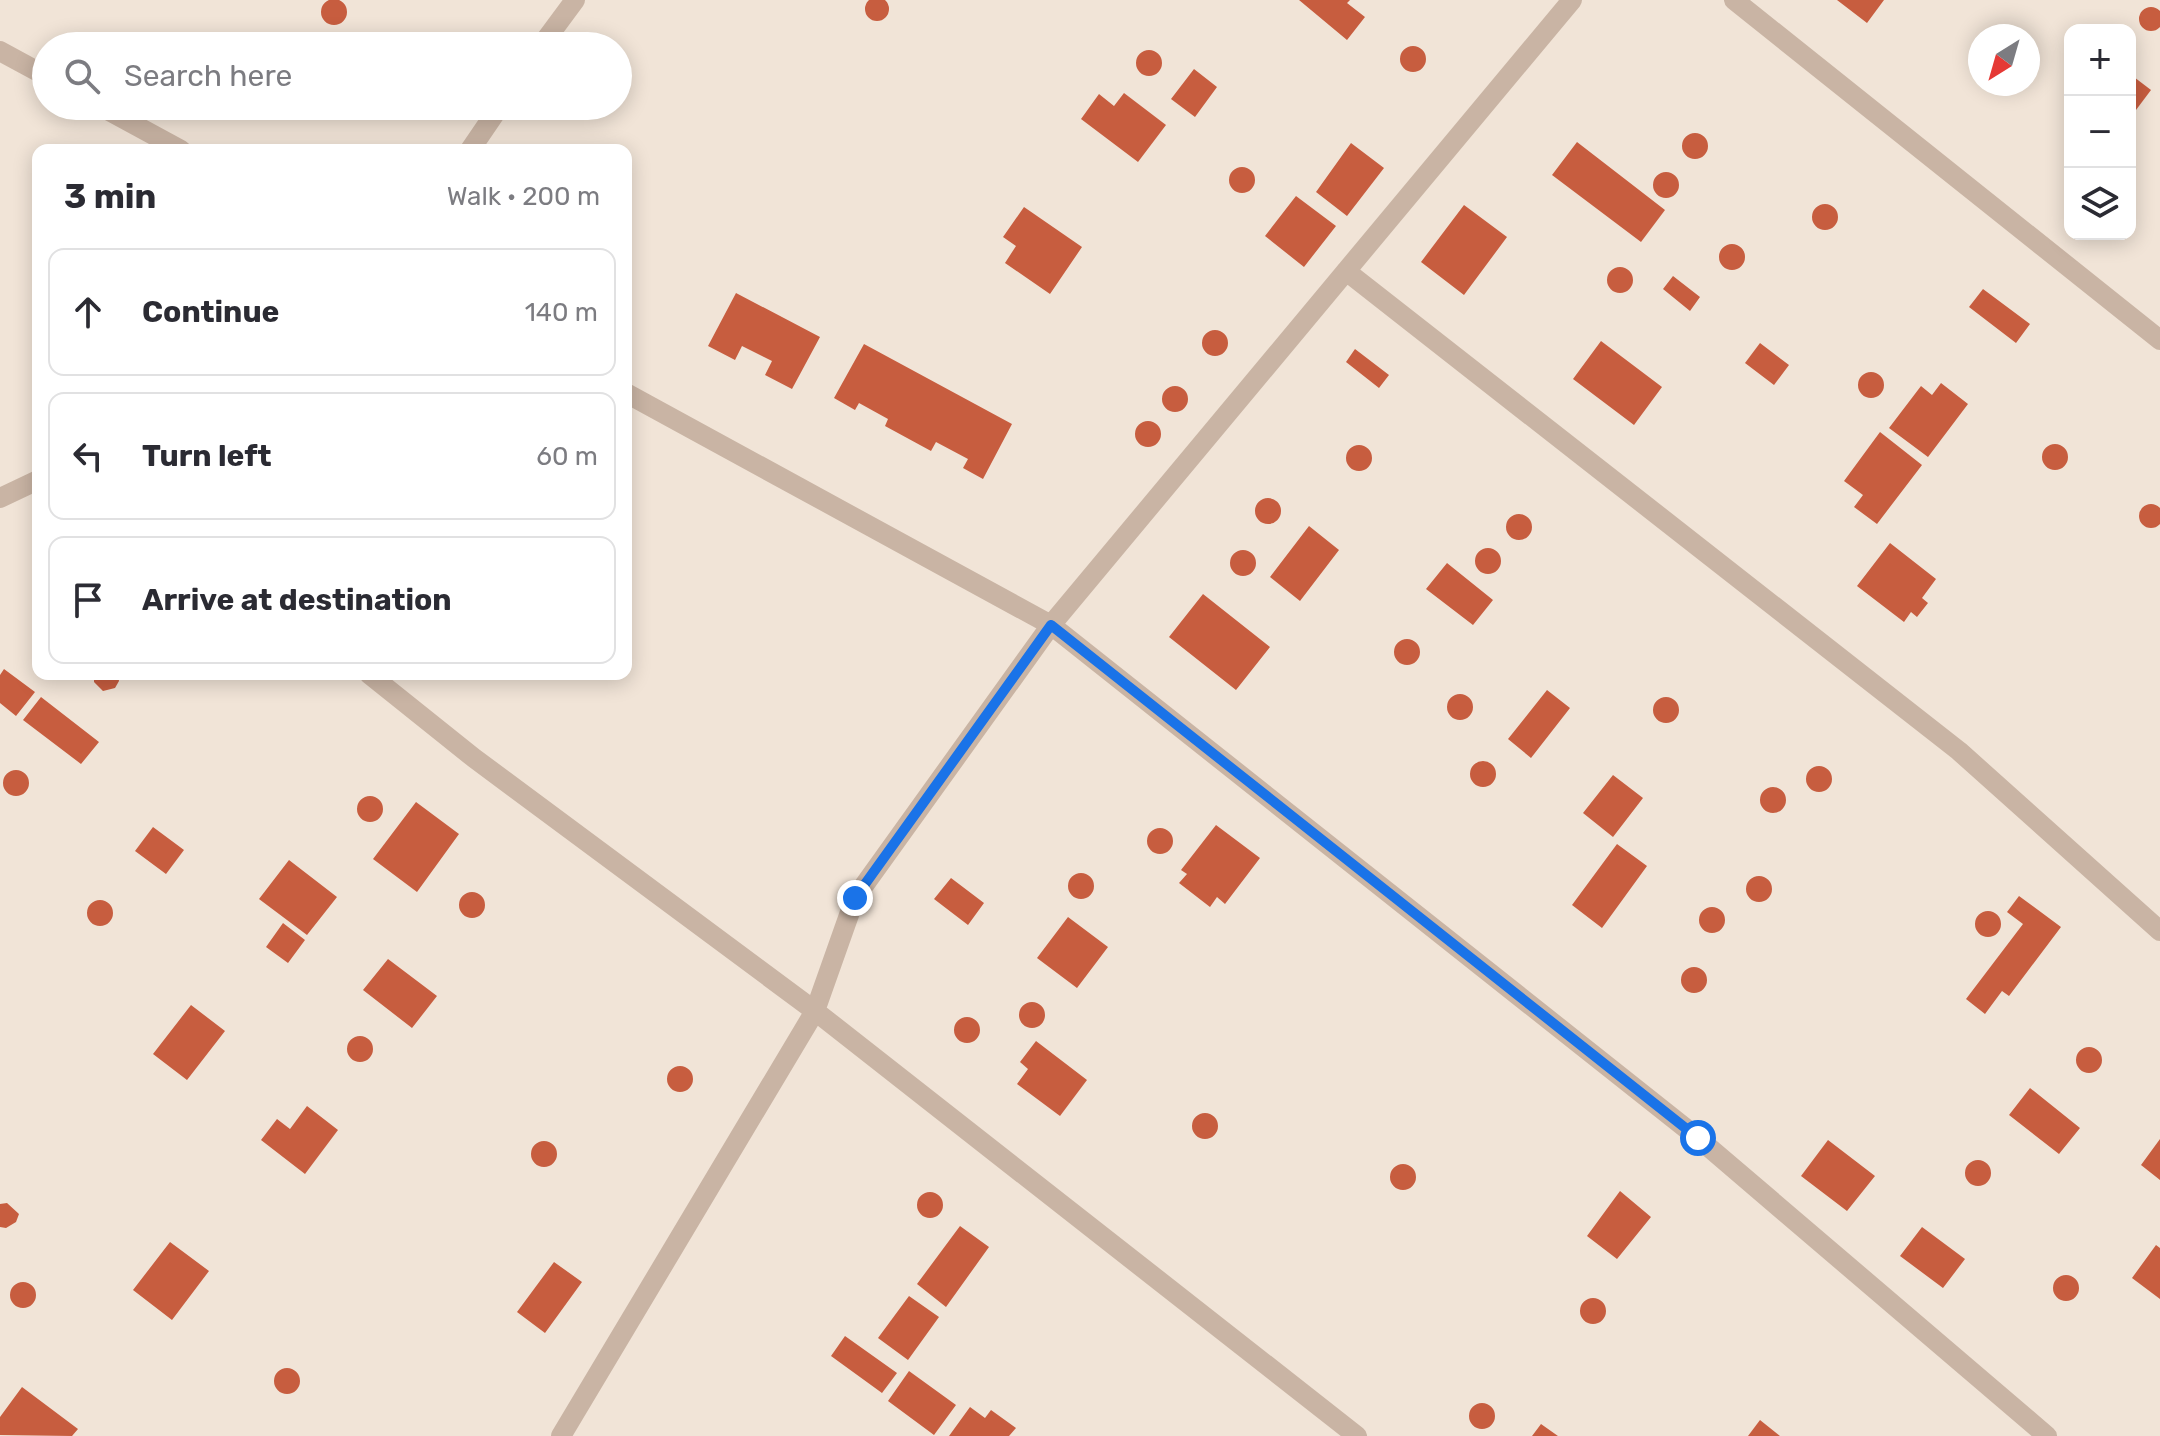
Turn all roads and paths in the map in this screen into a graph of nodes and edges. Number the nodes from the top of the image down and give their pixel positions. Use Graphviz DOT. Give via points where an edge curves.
graph roads {
  1 [pos="575,0"];
  2 [pos="1572,0"];
  3 [pos="1734,0"];
  4 [pos="551,32"];
  5 [pos="0,51"];
  6 [pos="32,68"];
  7 [pos="126,120"];
  8 [pos="490,120"];
  9 [pos="170,144"];
  10 [pos="474,144"];
  11 [pos="1346,271"];
  12 [pos="2160,340"];
  13 [pos="632,396"];
  14 [pos="32,483"];
  15 [pos="0,498"];
  16 [pos="1051,625"];
  17 [pos="376,680"];
  18 [pos="2160,931"];
  19 [pos="815,1011"];
  20 [pos="561,1436"];
  21 [pos="1357,1436"];
  22 [pos="2047,1436"];
  1 -- 4 [label="street"];
  2 -- 11 [label="street"];
  3 -- 12 [label="street"];
  5 -- 6 [label="street"];
  7 -- 9 [label="street"];
  8 -- 10 [label="street"];
  11 -- 16 [label="street"];
  11 -- 18 [label="street" via="1959,751"];
  13 -- 16 [label="street"];
  14 -- 15 [label="street"];
  16 -- 19 [label="street" via="855,898"];
  16 -- 22 [label="street" via="1698,1138"];
  17 -- 19 [label="street"];
  19 -- 20 [label="street"];
  19 -- 21 [label="street"];
}
